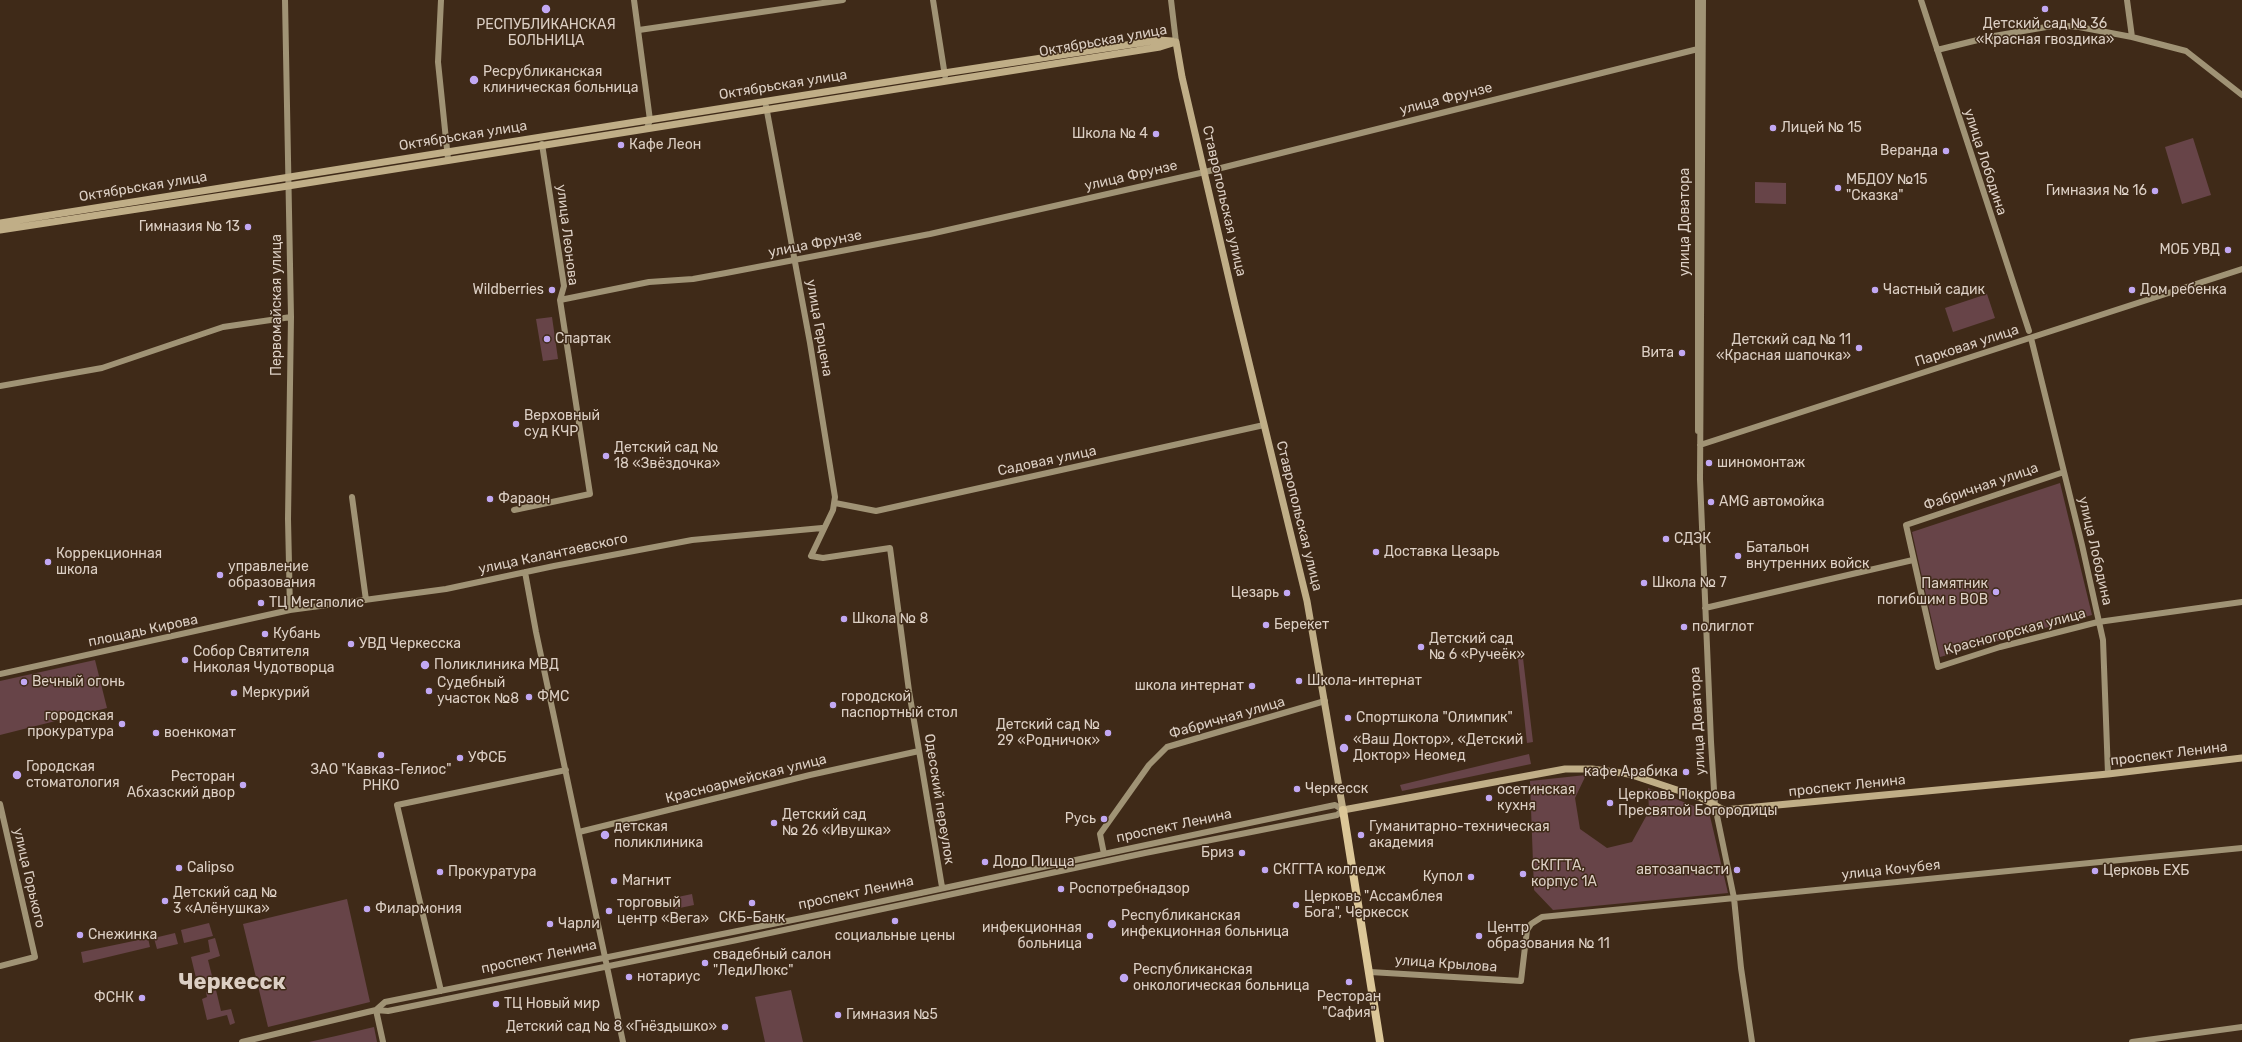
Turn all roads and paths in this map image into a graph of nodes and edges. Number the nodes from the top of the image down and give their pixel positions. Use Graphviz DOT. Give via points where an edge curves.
graph roads {
  1 [pos="285,0"];
  2 [pos="441,0"];
  3 [pos="634,0"];
  4 [pos="843,0"];
  5 [pos="933,0"];
  6 [pos="1171,0"];
  7 [pos="1698,0"];
  8 [pos="1703,0"];
  9 [pos="1921,0"];
  10 [pos="2127,0"];
  11 [pos="639,30"];
  12 [pos="2132,37"];
  13 [pos="1176,42"];
  14 [pos="1700,48"];
  15 [pos="1937,50"];
  16 [pos="945,76"];
  17 [pos="2242,95"];
  18 [pos="765,105"];
  19 [pos="650,120"];
  20 [pos="647,128"];
  21 [pos="542,144"];
  22 [pos="447,151"];
  23 [pos="448,159"];
  24 [pos="1205,172"];
  25 [pos="288,178"];
  26 [pos="288,186"];
  27 [pos="0,223"];
  28 [pos="0,230"];
  29 [pos="794,260"];
  30 [pos="2242,270"];
  31 [pos="560,300"];
  32 [pos="291,318"];
  33 [pos="2030,334"];
  34 [pos="0,386"];
  35 [pos="1264,426"];
  36 [pos="1700,445"];
  37 [pos="2064,472"];
  38 [pos="352,497"];
  39 [pos="835,503"];
  40 [pos="514,510"];
  41 [pos="822,528"];
  42 [pos="1913,560"];
  43 [pos="525,572"];
  44 [pos="366,600"];
  45 [pos="2242,602"];
  46 [pos="1705,608"];
  47 [pos="290,610"];
  48 [pos="2098,622"];
  49 [pos="0,674"];
  50 [pos="1325,702"];
  51 [pos="919,751"];
  52 [pos="2242,758"];
  53 [pos="566,770"];
  54 [pos="2108,774"];
  55 [pos="0,804"];
  56 [pos="1716,806"];
  57 [pos="1343,810"];
  58 [pos="579,832"];
  59 [pos="2242,848"];
  60 [pos="1104,854"];
  61 [pos="942,887"];
  62 [pos="1734,898"];
  63 [pos="604,957"];
  64 [pos="0,966"];
  65 [pos="606,966"];
  66 [pos="1370,972"];
  67 [pos="1521,981"];
  68 [pos="441,991"];
  69 [pos="376,1010"];
  70 [pos="2242,1027"];
  71 [pos="246,1042"];
  72 [pos="383,1042"];
  73 [pos="623,1042"];
  74 [pos="1380,1042"];
  75 [pos="1752,1042"];
  76 [pos="2132,1042"];
  1 -- 25 [label="street, Первомайская улица"];
  2 -- 22 [label="street" via="439,48"];
  3 -- 11 [label="street"];
  4 -- 11 [label="street"];
  5 -- 16 [label="street"];
  6 -- 13 [label="street, Ставропольская улица"];
  7 -- 14 [label="street, улица Доватора"];
  8 -- 14 [label="street, улица Доватора"];
  9 -- 15 [label="street, улица Лободина"];
  10 -- 12 [label="street"];
  11 -- 19 [label="street"];
  12 -- 15 [label="street" via="2058,25 1994,36"];
  12 -- 17 [label="street" via="2186,51"];
  13 -- 16 [label="main road, Октябрьская улица" via="1160,47"];
  13 -- 24 [label="main road, Ставропольская улица"];
  14 -- 24 [label="street, улица Фрунзе"];
  14 -- 36 [label="street, улица Доватора" via="1697,363"];
  15 -- 33 [label="street, улица Лободина"];
  16 -- 18 [label="main road, Октябрьская улица"];
  18 -- 19 [label="main road, Октябрьская улица"];
  18 -- 20 [label="main road, Октябрьская улица"];
  18 -- 29 [label="street, улица Герцена"];
  19 -- 20 [label="street"];
  19 -- 22 [label="main road, Октябрьская улица"];
  20 -- 21 [label="main road, Октябрьская улица"];
  21 -- 23 [label="main road, Октябрьская улица"];
  21 -- 31 [label="street, улица Леонова" via="564,286"];
  22 -- 23 [label="street"];
  22 -- 25 [label="main road, Октябрьская улица"];
  23 -- 26 [label="main road, Октябрьская улица"];
  24 -- 29 [label="street, улица Фрунзе" via="922,235"];
  24 -- 35 [label="main road, Ставропольская улица"];
  25 -- 26 [label="street, Первомайская улица"];
  25 -- 27 [label="main road, Октябрьская улица"];
  26 -- 28 [label="main road, Октябрьская улица"];
  26 -- 32 [label="street, Первомайская улица"];
  29 -- 31 [label="street, улица Фрунзе" via="693,279 650,282"];
  29 -- 39 [label="street, улица Герцена"];
  30 -- 33 [label="street, Парковая улица"];
  31 -- 40 [label="street, улица Леонова" via="590,494"];
  32 -- 34 [label="street" via="223,327 102,368"];
  32 -- 47 [label="street, Первомайская улица"];
  33 -- 36 [label="street, Парковая улица"];
  33 -- 37 [label="street, улица Лободина"];
  35 -- 39 [label="street, Садовая улица" via="876,511"];
  35 -- 50 [label="main road, Ставропольская улица" via="1307,601"];
  36 -- 46 [label="street, улица Доватора"];
  37 -- 42 [label="street, Фабричная улица" via="1906,525"];
  37 -- 48 [label="street, улица Лободина"];
  38 -- 44 [label="street"];
  39 -- 41 [label="street"];
  41 -- 43 [label="street, улица Калантаевского" via="692,540"];
  41 -- 51 [label="street, Одесский переулок" via="811,556 823,558 890,548"];
  42 -- 46 [label="street"];
  42 -- 48 [label="street, Красногорская улица" via="1938,667 2000,647"];
  43 -- 44 [label="street, улица Калантаевского" via="446,589"];
  43 -- 53 [label="street"];
  44 -- 47 [label="street, улица Калантаевского"];
  45 -- 48 [label="street, Красногорская улица"];
  46 -- 56 [label="street, улица Доватора"];
  47 -- 49 [label="street, площадь Кирова"];
  48 -- 54 [label="street, улица Лободина" via="2103,640"];
  50 -- 57 [label="main road, Ставропольская улица"];
  50 -- 60 [label="street, Фабричная улица" via="1167,747 1149,765 1100,834"];
  51 -- 58 [label="street, Красноармейская улица" via="803,776"];
  51 -- 61 [label="street, Одесский переулок"];
  52 -- 54 [label="main road, проспект Ленина"];
  53 -- 58 [label="street"];
  53 -- 68 [label="street" via="397,805"];
  54 -- 56 [label="main road, проспект Ленина" via="1739,809 1724,810"];
  55 -- 64 [label="street, улица Горького" via="35,957"];
  56 -- 57 [label="main road, проспект Ленина" via="1701,798 1642,778 1613,771 1579,768 1543,772"];
  56 -- 62 [label="street, улица Доватора"];
  57 -- 60 [label="street, проспект Ленина" via="1335,805"];
  57 -- 65 [label="street, проспект Ленина" via="1337,815 1145,852"];
  57 -- 66 [label="highway, Ставропольская улица"];
  58 -- 63 [label="street"];
  59 -- 62 [label="street, улица Кочубея"];
  60 -- 61 [label="street, проспект Ленина"];
  61 -- 63 [label="street, проспект Ленина" via="827,913"];
  62 -- 67 [label="street, улица Кочубея" via="1542,917 1527,930"];
  62 -- 75 [label="street, улица Доватора"];
  63 -- 65 [label="street"];
  63 -- 68 [label="street, проспект Ленина"];
  65 -- 69 [label="street, проспект Ленина" via="388,1011"];
  65 -- 73 [label="street"];
  66 -- 67 [label="street, улица Крылова"];
  66 -- 74 [label="highway, Ставропольская улица"];
  68 -- 69 [label="street, проспект Ленина" via="385,1002"];
  69 -- 71 [label="street, проспект Ленина"];
  69 -- 72 [label="street"];
  70 -- 76 [label="street"];
}
